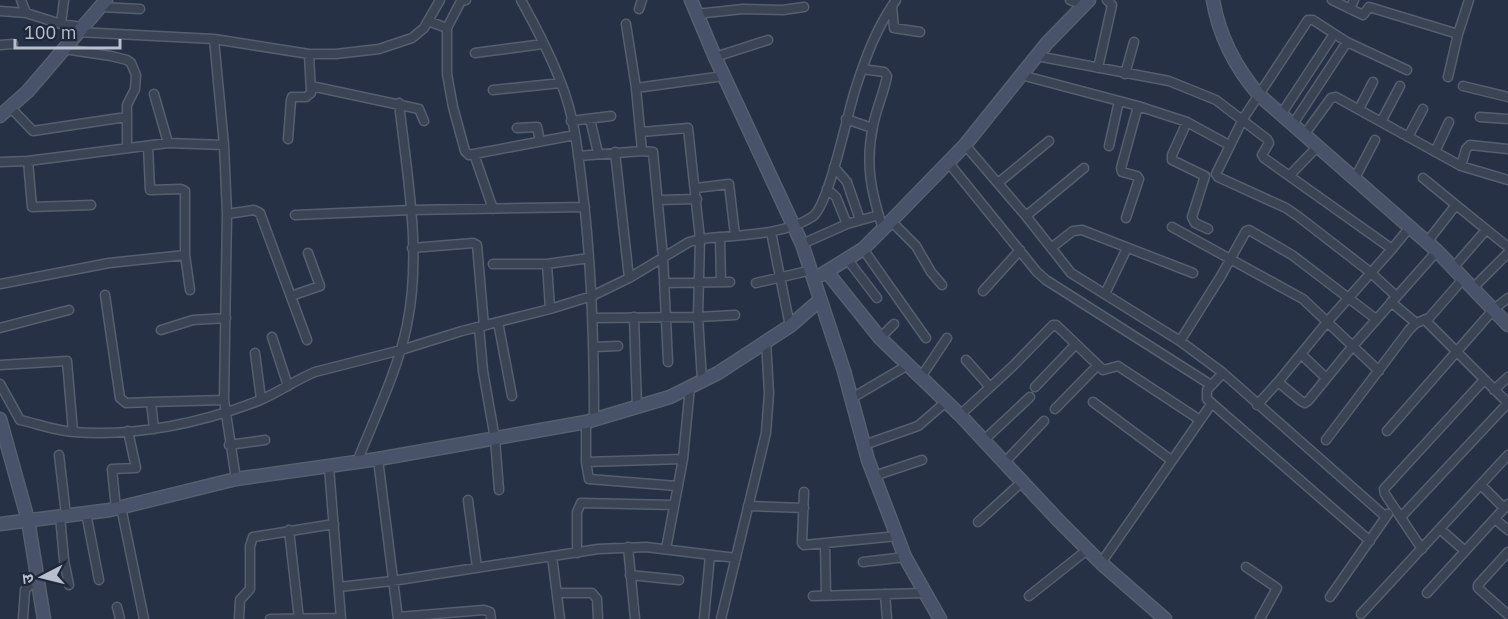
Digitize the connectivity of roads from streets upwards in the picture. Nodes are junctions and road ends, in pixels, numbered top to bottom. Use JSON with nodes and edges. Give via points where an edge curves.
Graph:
{"nodes":[{"id":1,"x":21,"y":0,"type":"edge"},
{"id":2,"x":64,"y":0,"type":"edge"},
{"id":3,"x":440,"y":0,"type":"edge"},
{"id":4,"x":466,"y":0,"type":"edge"},
{"id":5,"x":521,"y":0,"type":"edge"},
{"id":6,"x":691,"y":0,"type":"edge"},
{"id":7,"x":1070,"y":0,"type":"edge"},
{"id":8,"x":1107,"y":0,"type":"edge"},
{"id":9,"x":1213,"y":0,"type":"edge"},
{"id":10,"x":1332,"y":0,"type":"edge"},
{"id":11,"x":1469,"y":0,"type":"edge"},
{"id":12,"x":894,"y":3,"type":"edge"},
{"id":13,"x":1086,"y":3,"type":"edge"},
{"id":14,"x":103,"y":4,"type":"edge"},
{"id":15,"x":1352,"y":4,"type":"edge"},
{"id":16,"x":1369,"y":4,"type":"edge"},
{"id":17,"x":804,"y":7,"type":"dead end"},
{"id":18,"x":140,"y":9,"type":"dead end"},
{"id":19,"x":0,"y":10,"type":"edge"},
{"id":20,"x":26,"y":13,"type":"junction"},
{"id":21,"x":696,"y":14,"type":"junction"},
{"id":22,"x":428,"y":21,"type":"junction"},
{"id":23,"x":61,"y":24,"type":"junction"},
{"id":24,"x":626,"y":24,"type":"dead end"},
{"id":25,"x":447,"y":28,"type":"junction"},
{"id":26,"x":80,"y":30,"type":"junction"},
{"id":27,"x":920,"y":32,"type":"dead end"},
{"id":28,"x":1334,"y":34,"type":"junction"},
{"id":29,"x":1458,"y":34,"type":"junction"},
{"id":30,"x":214,"y":39,"type":"junction"},
{"id":31,"x":768,"y":40,"type":"dead end"},
{"id":32,"x":1134,"y":42,"type":"dead end"},
{"id":33,"x":1347,"y":42,"type":"junction"},
{"id":34,"x":13,"y":44,"type":"dead end"},
{"id":35,"x":543,"y":44,"type":"junction"},
{"id":36,"x":0,"y":45,"type":"edge"},
{"id":37,"x":64,"y":48,"type":"junction"},
{"id":38,"x":475,"y":53,"type":"dead end"},
{"id":39,"x":309,"y":54,"type":"junction"},
{"id":40,"x":1037,"y":56,"type":"junction"},
{"id":41,"x":715,"y":57,"type":"junction"},
{"id":42,"x":1098,"y":68,"type":"junction"},
{"id":43,"x":862,"y":69,"type":"junction"},
{"id":44,"x":1407,"y":70,"type":"dead end"},
{"id":45,"x":1125,"y":74,"type":"junction"},
{"id":46,"x":1022,"y":75,"type":"junction"},
{"id":47,"x":724,"y":76,"type":"junction"},
{"id":48,"x":1448,"y":77,"type":"dead end"},
{"id":49,"x":1373,"y":82,"type":"dead end"},
{"id":50,"x":561,"y":83,"type":"junction"},
{"id":51,"x":311,"y":86,"type":"junction"},
{"id":52,"x":1400,"y":86,"type":"dead end"},
{"id":53,"x":1463,"y":86,"type":"dead end"},
{"id":54,"x":636,"y":88,"type":"junction"},
{"id":55,"x":493,"y":90,"type":"dead end"},
{"id":56,"x":154,"y":94,"type":"dead end"},
{"id":57,"x":1259,"y":94,"type":"junction"},
{"id":58,"x":1508,"y":97,"type":"edge"},
{"id":59,"x":1119,"y":101,"type":"junction"},
{"id":60,"x":399,"y":103,"type":"junction"},
{"id":61,"x":1138,"y":106,"type":"junction"},
{"id":62,"x":10,"y":107,"type":"junction"},
{"id":63,"x":1359,"y":109,"type":"junction"},
{"id":64,"x":1423,"y":109,"type":"dead end"},
{"id":65,"x":1282,"y":113,"type":"junction"},
{"id":66,"x":0,"y":116,"type":"edge"},
{"id":67,"x":611,"y":116,"type":"dead end"},
{"id":68,"x":126,"y":117,"type":"junction"},
{"id":69,"x":1480,"y":117,"type":"dead end"},
{"id":70,"x":590,"y":118,"type":"junction"},
{"id":71,"x":846,"y":119,"type":"junction"},
{"id":72,"x":1243,"y":119,"type":"junction"},
{"id":73,"x":1508,"y":120,"type":"edge"},
{"id":74,"x":424,"y":121,"type":"dead end"},
{"id":75,"x":572,"y":121,"type":"junction"},
{"id":76,"x":1187,"y":122,"type":"junction"},
{"id":77,"x":1381,"y":122,"type":"junction"},
{"id":78,"x":1449,"y":122,"type":"dead end"},
{"id":79,"x":1293,"y":124,"type":"junction"},
{"id":80,"x":518,"y":128,"type":"dead end"},
{"id":81,"x":872,"y":128,"type":"junction"},
{"id":82,"x":641,"y":132,"type":"junction"},
{"id":83,"x":575,"y":135,"type":"junction"},
{"id":84,"x":1304,"y":135,"type":"junction"},
{"id":85,"x":1408,"y":137,"type":"junction"},
{"id":86,"x":288,"y":139,"type":"dead end"},
{"id":87,"x":1375,"y":140,"type":"dead end"},
{"id":88,"x":540,"y":141,"type":"junction"},
{"id":89,"x":1049,"y":141,"type":"dead end"},
{"id":90,"x":168,"y":142,"type":"junction"},
{"id":91,"x":965,"y":144,"type":"junction"},
{"id":92,"x":1229,"y":145,"type":"junction"},
{"id":93,"x":148,"y":146,"type":"junction"},
{"id":94,"x":224,"y":146,"type":"junction"},
{"id":95,"x":1109,"y":146,"type":"dead end"},
{"id":96,"x":1317,"y":147,"type":"junction"},
{"id":97,"x":127,"y":148,"type":"junction"},
{"id":98,"x":1508,"y":149,"type":"edge"},
{"id":99,"x":642,"y":151,"type":"junction"},
{"id":100,"x":615,"y":152,"type":"junction"},
{"id":101,"x":1435,"y":152,"type":"junction"},
{"id":102,"x":598,"y":153,"type":"junction"},
{"id":103,"x":474,"y":154,"type":"junction"},
{"id":104,"x":578,"y":156,"type":"junction"},
{"id":105,"x":28,"y":161,"type":"junction"},
{"id":106,"x":0,"y":162,"type":"edge"},
{"id":107,"x":948,"y":162,"type":"junction"},
{"id":108,"x":1461,"y":166,"type":"junction"},
{"id":109,"x":834,"y":167,"type":"junction"},
{"id":110,"x":1084,"y":168,"type":"dead end"},
{"id":111,"x":1290,"y":175,"type":"junction"},
{"id":112,"x":1354,"y":178,"type":"junction"},
{"id":113,"x":1423,"y":178,"type":"dead end"},
{"id":114,"x":1508,"y":180,"type":"edge"},
{"id":115,"x":998,"y":183,"type":"junction"},
{"id":116,"x":696,"y":188,"type":"junction"},
{"id":117,"x":827,"y":189,"type":"junction"},
{"id":118,"x":697,"y":199,"type":"junction"},
{"id":119,"x":658,"y":200,"type":"junction"},
{"id":120,"x":91,"y":205,"type":"dead end"},
{"id":121,"x":1456,"y":205,"type":"junction"},
{"id":122,"x":585,"y":207,"type":"junction"},
{"id":123,"x":493,"y":209,"type":"junction"},
{"id":124,"x":411,"y":210,"type":"junction"},
{"id":125,"x":226,"y":214,"type":"junction"},
{"id":126,"x":295,"y":215,"type":"dead end"},
{"id":127,"x":879,"y":215,"type":"junction"},
{"id":128,"x":1026,"y":216,"type":"junction"},
{"id":129,"x":1126,"y":218,"type":"dead end"},
{"id":130,"x":860,"y":220,"type":"junction"},
{"id":131,"x":847,"y":224,"type":"junction"},
{"id":132,"x":795,"y":225,"type":"junction"},
{"id":133,"x":887,"y":225,"type":"junction"},
{"id":134,"x":1172,"y":227,"type":"dead end"},
{"id":135,"x":1410,"y":227,"type":"junction"},
{"id":136,"x":1208,"y":228,"type":"dead end"},
{"id":137,"x":1486,"y":230,"type":"junction"},
{"id":138,"x":771,"y":232,"type":"junction"},
{"id":139,"x":735,"y":235,"type":"junction"},
{"id":140,"x":720,"y":237,"type":"junction"},
{"id":141,"x":700,"y":239,"type":"junction"},
{"id":142,"x":1427,"y":242,"type":"junction"},
{"id":143,"x":802,"y":244,"type":"junction"},
{"id":144,"x":1508,"y":247,"type":"edge"},
{"id":145,"x":412,"y":248,"type":"junction"},
{"id":146,"x":1051,"y":248,"type":"junction"},
{"id":147,"x":1127,"y":248,"type":"junction"},
{"id":148,"x":863,"y":249,"type":"junction"},
{"id":149,"x":1392,"y":249,"type":"junction"},
{"id":150,"x":1020,"y":250,"type":"junction"},
{"id":151,"x":1437,"y":251,"type":"junction"},
{"id":152,"x":308,"y":253,"type":"dead end"},
{"id":153,"x":1508,"y":253,"type":"edge"},
{"id":154,"x":185,"y":255,"type":"junction"},
{"id":155,"x":663,"y":257,"type":"junction"},
{"id":156,"x":589,"y":258,"type":"junction"},
{"id":157,"x":1231,"y":258,"type":"junction"},
{"id":158,"x":848,"y":260,"type":"junction"},
{"id":159,"x":493,"y":264,"type":"dead end"},
{"id":160,"x":547,"y":264,"type":"junction"},
{"id":161,"x":1452,"y":268,"type":"junction"},
{"id":162,"x":827,"y":272,"type":"junction"},
{"id":163,"x":1370,"y":272,"type":"junction"},
{"id":164,"x":1193,"y":273,"type":"dead end"},
{"id":165,"x":814,"y":274,"type":"junction"},
{"id":166,"x":629,"y":278,"type":"junction"},
{"id":167,"x":779,"y":279,"type":"junction"},
{"id":168,"x":1463,"y":279,"type":"junction"},
{"id":169,"x":664,"y":283,"type":"junction"},
{"id":170,"x":700,"y":283,"type":"junction"},
{"id":171,"x":756,"y":283,"type":"dead end"},
{"id":172,"x":0,"y":285,"type":"edge"},
{"id":173,"x":942,"y":285,"type":"dead end"},
{"id":174,"x":1473,"y":288,"type":"junction"},
{"id":175,"x":190,"y":290,"type":"dead end"},
{"id":176,"x":983,"y":291,"type":"dead end"},
{"id":177,"x":1105,"y":294,"type":"junction"},
{"id":178,"x":105,"y":295,"type":"dead end"},
{"id":179,"x":291,"y":296,"type":"junction"},
{"id":180,"x":592,"y":296,"type":"junction"},
{"id":181,"x":1348,"y":297,"type":"junction"},
{"id":182,"x":877,"y":298,"type":"dead end"},
{"id":183,"x":1508,"y":298,"type":"edge"},
{"id":184,"x":1393,"y":299,"type":"junction"},
{"id":185,"x":820,"y":300,"type":"junction"},
{"id":186,"x":550,"y":309,"type":"junction"},
{"id":187,"x":1494,"y":309,"type":"junction"},
{"id":188,"x":69,"y":310,"type":"dead end"},
{"id":189,"x":735,"y":315,"type":"dead end"},
{"id":190,"x":634,"y":317,"type":"junction"},
{"id":191,"x":698,"y":317,"type":"junction"},
{"id":192,"x":226,"y":318,"type":"junction"},
{"id":193,"x":593,"y":318,"type":"junction"},
{"id":194,"x":664,"y":318,"type":"junction"},
{"id":195,"x":1376,"y":320,"type":"junction"},
{"id":196,"x":1425,"y":320,"type":"junction"},
{"id":197,"x":1328,"y":321,"type":"junction"},
{"id":198,"x":498,"y":322,"type":"junction"},
{"id":199,"x":1416,"y":323,"type":"junction"},
{"id":200,"x":894,"y":324,"type":"dead end"},
{"id":201,"x":1508,"y":325,"type":"edge"},
{"id":202,"x":482,"y":326,"type":"junction"},
{"id":203,"x":790,"y":326,"type":"junction"},
{"id":204,"x":0,"y":328,"type":"edge"},
{"id":205,"x":161,"y":330,"type":"dead end"},
{"id":206,"x":272,"y":336,"type":"dead end"},
{"id":207,"x":880,"y":338,"type":"junction"},
{"id":208,"x":926,"y":338,"type":"dead end"},
{"id":209,"x":947,"y":338,"type":"dead end"},
{"id":210,"x":307,"y":340,"type":"dead end"},
{"id":211,"x":766,"y":341,"type":"junction"},
{"id":212,"x":1180,"y":341,"type":"junction"},
{"id":213,"x":1076,"y":344,"type":"junction"},
{"id":214,"x":618,"y":346,"type":"dead end"},
{"id":215,"x":594,"y":347,"type":"junction"},
{"id":216,"x":1352,"y":347,"type":"junction"},
{"id":217,"x":401,"y":350,"type":"junction"},
{"id":218,"x":255,"y":353,"type":"dead end"},
{"id":219,"x":1456,"y":353,"type":"junction"},
{"id":220,"x":1301,"y":354,"type":"junction"},
{"id":221,"x":966,"y":360,"type":"dead end"},
{"id":222,"x":668,"y":362,"type":"dead end"},
{"id":223,"x":0,"y":365,"type":"edge"},
{"id":224,"x":908,"y":365,"type":"junction"},
{"id":225,"x":1098,"y":365,"type":"junction"},
{"id":226,"x":1379,"y":371,"type":"junction"},
{"id":227,"x":1223,"y":373,"type":"junction"},
{"id":228,"x":921,"y":377,"type":"junction"},
{"id":229,"x":1508,"y":377,"type":"edge"},
{"id":230,"x":1326,"y":378,"type":"junction"},
{"id":231,"x":702,"y":380,"type":"junction"},
{"id":232,"x":1484,"y":380,"type":"junction"},
{"id":233,"x":1278,"y":382,"type":"junction"},
{"id":234,"x":0,"y":384,"type":"edge"},
{"id":235,"x":1211,"y":385,"type":"junction"},
{"id":236,"x":288,"y":386,"type":"junction"},
{"id":237,"x":690,"y":387,"type":"junction"},
{"id":238,"x":990,"y":387,"type":"junction"},
{"id":239,"x":1035,"y":387,"type":"dead end"},
{"id":240,"x":1494,"y":390,"type":"junction"},
{"id":241,"x":512,"y":396,"type":"dead end"},
{"id":242,"x":1030,"y":397,"type":"dead end"},
{"id":243,"x":852,"y":398,"type":"junction"},
{"id":244,"x":261,"y":399,"type":"junction"},
{"id":245,"x":224,"y":400,"type":"junction"},
{"id":246,"x":947,"y":401,"type":"junction"},
{"id":247,"x":151,"y":402,"type":"junction"},
{"id":248,"x":1093,"y":402,"type":"dead end"},
{"id":249,"x":1212,"y":403,"type":"junction"},
{"id":250,"x":1257,"y":405,"type":"junction"},
{"id":251,"x":637,"y":407,"type":"junction"},
{"id":252,"x":1055,"y":409,"type":"dead end"},
{"id":253,"x":226,"y":413,"type":"junction"},
{"id":254,"x":960,"y":415,"type":"junction"},
{"id":255,"x":0,"y":419,"type":"edge"},
{"id":256,"x":1200,"y":420,"type":"junction"},
{"id":257,"x":590,"y":421,"type":"junction"},
{"id":258,"x":1044,"y":421,"type":"dead end"},
{"id":259,"x":154,"y":429,"type":"junction"},
{"id":260,"x":128,"y":431,"type":"junction"},
{"id":261,"x":1387,"y":431,"type":"dead end"},
{"id":262,"x":73,"y":432,"type":"junction"},
{"id":263,"x":495,"y":439,"type":"junction"},
{"id":264,"x":1326,"y":440,"type":"dead end"},
{"id":265,"x":265,"y":441,"type":"dead end"},
{"id":266,"x":983,"y":441,"type":"junction"},
{"id":267,"x":229,"y":445,"type":"junction"},
{"id":268,"x":864,"y":445,"type":"junction"},
{"id":269,"x":59,"y":455,"type":"dead end"},
{"id":270,"x":1508,"y":455,"type":"edge"},
{"id":271,"x":378,"y":459,"type":"junction"},
{"id":272,"x":683,"y":459,"type":"junction"},
{"id":273,"x":922,"y":460,"type":"dead end"},
{"id":274,"x":1172,"y":460,"type":"junction"},
{"id":275,"x":357,"y":462,"type":"junction"},
{"id":276,"x":586,"y":462,"type":"junction"},
{"id":277,"x":1004,"y":463,"type":"junction"},
{"id":278,"x":329,"y":466,"type":"junction"},
{"id":279,"x":874,"y":476,"type":"junction"},
{"id":280,"x":236,"y":479,"type":"junction"},
{"id":281,"x":1023,"y":480,"type":"junction"},
{"id":282,"x":1481,"y":485,"type":"junction"},
{"id":283,"x":677,"y":486,"type":"junction"},
{"id":284,"x":500,"y":490,"type":"dead end"},
{"id":285,"x":804,"y":492,"type":"dead end"},
{"id":286,"x":468,"y":500,"type":"dead end"},
{"id":287,"x":674,"y":505,"type":"junction"},
{"id":288,"x":748,"y":506,"type":"junction"},
{"id":289,"x":1394,"y":506,"type":"junction"},
{"id":290,"x":1506,"y":506,"type":"edge"},
{"id":291,"x":119,"y":508,"type":"junction"},
{"id":292,"x":804,"y":508,"type":"junction"},
{"id":293,"x":86,"y":513,"type":"junction"},
{"id":294,"x":63,"y":516,"type":"junction"},
{"id":295,"x":1386,"y":517,"type":"junction"},
{"id":296,"x":1401,"y":517,"type":"junction"},
{"id":297,"x":1495,"y":519,"type":"junction"},
{"id":298,"x":28,"y":520,"type":"junction"},
{"id":299,"x":978,"y":522,"type":"dead end"},
{"id":300,"x":0,"y":524,"type":"edge"},
{"id":301,"x":334,"y":524,"type":"junction"},
{"id":302,"x":1440,"y":529,"type":"junction"},
{"id":303,"x":289,"y":530,"type":"junction"},
{"id":304,"x":1508,"y":530,"type":"edge"},
{"id":305,"x":898,"y":536,"type":"junction"},
{"id":306,"x":1370,"y":541,"type":"junction"},
{"id":307,"x":825,"y":544,"type":"junction"},
{"id":308,"x":628,"y":547,"type":"junction"},
{"id":309,"x":666,"y":549,"type":"junction"},
{"id":310,"x":1422,"y":549,"type":"junction"},
{"id":311,"x":1087,"y":550,"type":"junction"},
{"id":312,"x":1465,"y":551,"type":"junction"},
{"id":313,"x":1508,"y":552,"type":"edge"},
{"id":314,"x":577,"y":553,"type":"junction"},
{"id":315,"x":710,"y":555,"type":"junction"},
{"id":316,"x":552,"y":556,"type":"junction"},
{"id":317,"x":905,"y":557,"type":"junction"},
{"id":318,"x":736,"y":558,"type":"junction"},
{"id":319,"x":863,"y":562,"type":"dead end"},
{"id":320,"x":1101,"y":563,"type":"junction"},
{"id":321,"x":1246,"y":567,"type":"dead end"},
{"id":322,"x":477,"y":568,"type":"junction"},
{"id":323,"x":630,"y":574,"type":"junction"},
{"id":324,"x":99,"y":580,"type":"dead end"},
{"id":325,"x":392,"y":580,"type":"junction"},
{"id":326,"x":679,"y":580,"type":"dead end"},
{"id":327,"x":38,"y":583,"type":"junction"},
{"id":328,"x":69,"y":585,"type":"dead end"},
{"id":329,"x":339,"y":587,"type":"junction"},
{"id":330,"x":1427,"y":592,"type":"dead end"},
{"id":331,"x":925,"y":593,"type":"junction"},
{"id":332,"x":557,"y":594,"type":"junction"},
{"id":333,"x":885,"y":594,"type":"junction"},
{"id":334,"x":826,"y":595,"type":"junction"},
{"id":335,"x":813,"y":596,"type":"dead end"},
{"id":336,"x":1029,"y":596,"type":"dead end"},
{"id":337,"x":1330,"y":597,"type":"dead end"},
{"id":338,"x":117,"y":607,"type":"dead end"},
{"id":339,"x":1361,"y":614,"type":"dead end"},
{"id":340,"x":1508,"y":615,"type":"edge"},
{"id":341,"x":452,"y":616,"type":"edge"},
{"id":342,"x":238,"y":618,"type":"edge"},
{"id":343,"x":341,"y":618,"type":"edge"},
{"id":344,"x":398,"y":618,"type":"edge"},
{"id":345,"x":23,"y":619,"type":"edge"},
{"id":346,"x":44,"y":619,"type":"edge"},
{"id":347,"x":120,"y":619,"type":"edge"},
{"id":348,"x":144,"y":619,"type":"edge"},
{"id":349,"x":270,"y":619,"type":"edge"},
{"id":350,"x":299,"y":619,"type":"edge"},
{"id":351,"x":491,"y":619,"type":"edge"},
{"id":352,"x":560,"y":619,"type":"edge"},
{"id":353,"x":598,"y":619,"type":"edge"},
{"id":354,"x":635,"y":619,"type":"edge"},
{"id":355,"x":704,"y":619,"type":"edge"},
{"id":356,"x":721,"y":619,"type":"edge"},
{"id":357,"x":886,"y":619,"type":"edge"},
{"id":358,"x":940,"y":619,"type":"edge"},
{"id":359,"x":1166,"y":619,"type":"edge"},
{"id":360,"x":1260,"y":619,"type":"edge"}],
"edges":[{"from":1,"to":20,"type":"street"},
{"from":2,"to":23,"type":"street"},
{"from":3,"to":22,"type":"street"},
{"from":4,"to":25,"type":"street","via":[[461,1]]},
{"from":5,"to":35,"type":"street"},
{"from":6,"to":21,"type":"street"},
{"from":7,"to":13,"type":"street"},
{"from":8,"to":42,"type":"street","via":[[1112,5]]},
{"from":9,"to":57,"type":"street","via":[[1226,44]]},
{"from":10,"to":15,"type":"street"},
{"from":11,"to":29,"type":"street"},
{"from":12,"to":27,"type":"street","via":[[894,28]]},
{"from":12,"to":43,"type":"street","via":[[879,27]]},
{"from":13,"to":40,"type":"street"},
{"from":14,"to":18,"type":"street"},
{"from":14,"to":26,"type":"street"},
{"from":15,"to":16,"type":"street","via":[[1364,15]]},
{"from":16,"to":29,"type":"street"},
{"from":17,"to":21,"type":"street"},
{"from":19,"to":20,"type":"street"},
{"from":20,"to":23,"type":"street"},
{"from":21,"to":41,"type":"street"},
{"from":22,"to":25,"type":"street"},
{"from":22,"to":39,"type":"street","via":[[412,38],[386,47]]},
{"from":23,"to":26,"type":"street"},
{"from":24,"to":54,"type":"street"},
{"from":25,"to":103,"type":"street","via":[[447,74],[453,107],[465,151]]},
{"from":26,"to":30,"type":"street"},
{"from":26,"to":37,"type":"street"},
{"from":28,"to":33,"type":"street"},
{"from":28,"to":57,"type":"street","via":[[1308,20]]},
{"from":28,"to":65,"type":"street"},
{"from":29,"to":48,"type":"street"},
{"from":30,"to":39,"type":"street"},
{"from":30,"to":94,"type":"street"},
{"from":31,"to":41,"type":"street"},
{"from":32,"to":45,"type":"street"},
{"from":33,"to":44,"type":"street"},
{"from":33,"to":79,"type":"street"},
{"from":34,"to":36,"type":"street"},
{"from":35,"to":38,"type":"street"},
{"from":35,"to":50,"type":"street"},
{"from":37,"to":62,"type":"street"},
{"from":37,"to":68,"type":"street","via":[[131,63],[136,75],[135,89]]},
{"from":39,"to":51,"type":"street"},
{"from":40,"to":42,"type":"street"},
{"from":40,"to":46,"type":"street"},
{"from":41,"to":47,"type":"street"},
{"from":42,"to":45,"type":"street"},
{"from":43,"to":71,"type":"street"},
{"from":43,"to":81,"type":"street","via":[[884,72],[887,76]]},
{"from":45,"to":72,"type":"street","via":[[1163,80],[1208,96]]},
{"from":46,"to":59,"type":"street"},
{"from":46,"to":91,"type":"street"},
{"from":47,"to":54,"type":"street"},
{"from":47,"to":132,"type":"street"},
{"from":49,"to":63,"type":"street"},
{"from":50,"to":55,"type":"street"},
{"from":50,"to":75,"type":"street"},
{"from":51,"to":60,"type":"street"},
{"from":51,"to":86,"type":"street","via":[[310,96],[292,97]]},
{"from":52,"to":77,"type":"street"},
{"from":53,"to":58,"type":"street"},
{"from":54,"to":82,"type":"street"},
{"from":56,"to":90,"type":"street"},
{"from":57,"to":65,"type":"street"},
{"from":57,"to":72,"type":"street"},
{"from":59,"to":61,"type":"street"},
{"from":59,"to":95,"type":"street"},
{"from":60,"to":74,"type":"street","via":[[419,109]]},
{"from":60,"to":124,"type":"street"},
{"from":61,"to":76,"type":"street"},
{"from":61,"to":129,"type":"street","via":[[1121,168],[1139,179]]},
{"from":62,"to":66,"type":"street"},
{"from":62,"to":68,"type":"street","via":[[33,131]]},
{"from":63,"to":77,"type":"street"},
{"from":63,"to":84,"type":"street","via":[[1332,97]]},
{"from":64,"to":85,"type":"street"},
{"from":65,"to":79,"type":"street"},
{"from":67,"to":70,"type":"street"},
{"from":68,"to":97,"type":"street"},
{"from":69,"to":73,"type":"street"},
{"from":70,"to":75,"type":"street"},
{"from":70,"to":102,"type":"street"},
{"from":71,"to":81,"type":"street"},
{"from":71,"to":109,"type":"street"},
{"from":72,"to":92,"type":"street"},
{"from":72,"to":111,"type":"street","via":[[1269,141],[1264,158]]},
{"from":75,"to":83,"type":"street"},
{"from":76,"to":92,"type":"street"},
{"from":76,"to":136,"type":"street","via":[[1172,160],[1205,176],[1192,217]]},
{"from":77,"to":85,"type":"street"},
{"from":78,"to":101,"type":"street"},
{"from":79,"to":84,"type":"street"},
{"from":80,"to":88,"type":"street","via":[[537,127]]},
{"from":81,"to":127,"type":"street","via":[[869,180]]},
{"from":82,"to":99,"type":"street"},
{"from":82,"to":116,"type":"street","via":[[688,128]]},
{"from":83,"to":88,"type":"street"},
{"from":83,"to":104,"type":"street"},
{"from":84,"to":96,"type":"street"},
{"from":85,"to":101,"type":"street"},
{"from":87,"to":112,"type":"street"},
{"from":88,"to":103,"type":"street"},
{"from":89,"to":115,"type":"street"},
{"from":90,"to":93,"type":"street"},
{"from":90,"to":94,"type":"street"},
{"from":91,"to":107,"type":"street"},
{"from":91,"to":115,"type":"street"},
{"from":92,"to":163,"type":"street","via":[[1217,176],[1286,208]]},
{"from":93,"to":97,"type":"street"},
{"from":93,"to":154,"type":"street","via":[[150,190],[185,191]]},
{"from":94,"to":125,"type":"street"},
{"from":96,"to":111,"type":"street"},
{"from":96,"to":112,"type":"street"},
{"from":97,"to":105,"type":"street"},
{"from":98,"to":108,"type":"street","via":[[1470,145]]},
{"from":99,"to":100,"type":"street"},
{"from":99,"to":119,"type":"street","via":[[653,152],[655,156]]},
{"from":100,"to":102,"type":"street"},
{"from":100,"to":166,"type":"street"},
{"from":101,"to":108,"type":"street"},
{"from":102,"to":104,"type":"street"},
{"from":103,"to":123,"type":"street"},
{"from":104,"to":122,"type":"street"},
{"from":105,"to":106,"type":"street"},
{"from":105,"to":120,"type":"street","via":[[32,207]]},
{"from":107,"to":133,"type":"street"},
{"from":107,"to":150,"type":"street"},
{"from":108,"to":114,"type":"street"},
{"from":109,"to":117,"type":"street"},
{"from":109,"to":130,"type":"street","via":[[847,182]]},
{"from":110,"to":128,"type":"street"},
{"from":111,"to":149,"type":"street"},
{"from":112,"to":135,"type":"street"},
{"from":113,"to":121,"type":"street"},
{"from":115,"to":128,"type":"street"},
{"from":116,"to":118,"type":"street"},
{"from":116,"to":139,"type":"street","via":[[729,184]]},
{"from":117,"to":131,"type":"street","via":[[836,197]]},
{"from":117,"to":132,"type":"street","via":[[815,216]]},
{"from":118,"to":119,"type":"street"},
{"from":118,"to":141,"type":"street"},
{"from":119,"to":155,"type":"street"},
{"from":121,"to":137,"type":"street"},
{"from":121,"to":142,"type":"street"},
{"from":122,"to":123,"type":"street"},
{"from":122,"to":156,"type":"street"},
{"from":123,"to":124,"type":"street"},
{"from":124,"to":126,"type":"street"},
{"from":124,"to":145,"type":"street"},
{"from":125,"to":179,"type":"street","via":[[254,210],[260,213]]},
{"from":125,"to":192,"type":"street"},
{"from":127,"to":130,"type":"street"},
{"from":127,"to":133,"type":"street"},
{"from":128,"to":146,"type":"street"},
{"from":130,"to":131,"type":"street"},
{"from":131,"to":143,"type":"street"},
{"from":132,"to":138,"type":"street"},
{"from":132,"to":143,"type":"street"},
{"from":133,"to":148,"type":"street"},
{"from":133,"to":173,"type":"street","via":[[916,246]]},
{"from":134,"to":157,"type":"street"},
{"from":135,"to":142,"type":"street"},
{"from":135,"to":149,"type":"street"},
{"from":137,"to":144,"type":"street"},
{"from":137,"to":161,"type":"street"},
{"from":138,"to":139,"type":"street"},
{"from":138,"to":167,"type":"street"},
{"from":139,"to":140,"type":"street"},
{"from":140,"to":141,"type":"street"},
{"from":140,"to":170,"type":"street","via":[[725,282]]},
{"from":141,"to":155,"type":"street"},
{"from":141,"to":170,"type":"street"},
{"from":142,"to":151,"type":"street"},
{"from":143,"to":165,"type":"street"},
{"from":145,"to":202,"type":"street","via":[[477,245]]},
{"from":145,"to":217,"type":"street","via":[[410,308]]},
{"from":146,"to":147,"type":"street","via":[[1078,230]]},
{"from":146,"to":177,"type":"street","via":[[1071,273]]},
{"from":147,"to":164,"type":"street"},
{"from":147,"to":177,"type":"street"},
{"from":148,"to":158,"type":"street"},
{"from":148,"to":208,"type":"street"},
{"from":149,"to":163,"type":"street"},
{"from":150,"to":176,"type":"street"},
{"from":150,"to":235,"type":"street","via":[[1054,286]]},
{"from":151,"to":161,"type":"street"},
{"from":151,"to":184,"type":"street"},
{"from":152,"to":179,"type":"street","via":[[320,286]]},
{"from":153,"to":174,"type":"street"},
{"from":154,"to":172,"type":"street","via":[[109,263]]},
{"from":154,"to":175,"type":"street"},
{"from":155,"to":166,"type":"street"},
{"from":155,"to":169,"type":"street"},
{"from":156,"to":160,"type":"street"},
{"from":156,"to":180,"type":"street"},
{"from":157,"to":181,"type":"street","via":[[1249,230],[1292,255]]},
{"from":157,"to":197,"type":"street","via":[[1303,299]]},
{"from":157,"to":212,"type":"street"},
{"from":158,"to":162,"type":"street"},
{"from":158,"to":182,"type":"street"},
{"from":159,"to":160,"type":"street"},
{"from":160,"to":186,"type":"street"},
{"from":161,"to":168,"type":"street"},
{"from":162,"to":165,"type":"street"},
{"from":162,"to":207,"type":"street"},
{"from":163,"to":181,"type":"street"},
{"from":163,"to":184,"type":"street"},
{"from":165,"to":167,"type":"street"},
{"from":165,"to":185,"type":"street"},
{"from":166,"to":180,"type":"street"},
{"from":167,"to":171,"type":"street"},
{"from":167,"to":203,"type":"street"},
{"from":168,"to":174,"type":"street"},
{"from":168,"to":196,"type":"street"},
{"from":169,"to":170,"type":"street"},
{"from":169,"to":194,"type":"street"},
{"from":170,"to":191,"type":"street"},
{"from":174,"to":187,"type":"street"},
{"from":177,"to":212,"type":"street"},
{"from":178,"to":247,"type":"street","via":[[120,398],[126,403]]},
{"from":179,"to":210,"type":"street"},
{"from":180,"to":186,"type":"street"},
{"from":180,"to":193,"type":"street"},
{"from":181,"to":195,"type":"street"},
{"from":181,"to":197,"type":"street"},
{"from":183,"to":187,"type":"street"},
{"from":184,"to":195,"type":"street"},
{"from":184,"to":199,"type":"street"},
{"from":185,"to":203,"type":"street"},
{"from":185,"to":243,"type":"street"},
{"from":186,"to":198,"type":"street"},
{"from":187,"to":201,"type":"street"},
{"from":187,"to":219,"type":"street"},
{"from":188,"to":204,"type":"street"},
{"from":189,"to":191,"type":"street"},
{"from":190,"to":193,"type":"street"},
{"from":190,"to":194,"type":"street"},
{"from":190,"to":251,"type":"street"},
{"from":191,"to":194,"type":"street"},
{"from":191,"to":231,"type":"street"},
{"from":192,"to":205,"type":"street","via":[[193,320]]},
{"from":192,"to":245,"type":"street"},
{"from":193,"to":215,"type":"street"},
{"from":194,"to":222,"type":"street"},
{"from":195,"to":216,"type":"street"},
{"from":196,"to":199,"type":"street"},
{"from":196,"to":219,"type":"street"},
{"from":197,"to":216,"type":"street"},
{"from":197,"to":220,"type":"street"},
{"from":198,"to":202,"type":"street"},
{"from":198,"to":241,"type":"street"},
{"from":199,"to":226,"type":"street"},
{"from":200,"to":207,"type":"street"},
{"from":202,"to":217,"type":"street"},
{"from":202,"to":263,"type":"street","via":[[483,371]]},
{"from":203,"to":211,"type":"street"},
{"from":206,"to":236,"type":"street"},
{"from":207,"to":224,"type":"street"},
{"from":209,"to":228,"type":"street"},
{"from":211,"to":231,"type":"street"},
{"from":211,"to":288,"type":"street","via":[[768,414]]},
{"from":212,"to":227,"type":"street"},
{"from":213,"to":225,"type":"street"},
{"from":213,"to":238,"type":"street","via":[[1056,326],[1050,326]]},
{"from":213,"to":239,"type":"street"},
{"from":214,"to":215,"type":"street"},
{"from":215,"to":257,"type":"street"},
{"from":216,"to":226,"type":"street"},
{"from":216,"to":230,"type":"street"},
{"from":217,"to":236,"type":"street","via":[[315,372]]},
{"from":217,"to":275,"type":"street"},
{"from":218,"to":244,"type":"street"},
{"from":219,"to":232,"type":"street"},
{"from":219,"to":261,"type":"street"},
{"from":220,"to":230,"type":"street"},
{"from":220,"to":233,"type":"street"},
{"from":221,"to":238,"type":"street"},
{"from":223,"to":262,"type":"street","via":[[67,362]]},
{"from":224,"to":228,"type":"street"},
{"from":224,"to":243,"type":"street"},
{"from":225,"to":252,"type":"street"},
{"from":225,"to":256,"type":"street","via":[[1103,370],[1118,366]]},
{"from":226,"to":264,"type":"street"},
{"from":227,"to":235,"type":"street"},
{"from":227,"to":250,"type":"street"},
{"from":228,"to":246,"type":"street"},
{"from":229,"to":240,"type":"street"},
{"from":230,"to":233,"type":"street","via":[[1305,403]]},
{"from":231,"to":237,"type":"street"},
{"from":232,"to":240,"type":"street"},
{"from":232,"to":289,"type":"street","via":[[1385,486],[1384,492]]},
{"from":233,"to":250,"type":"street"},
{"from":234,"to":262,"type":"street","via":[[20,420]]},
{"from":235,"to":249,"type":"street","via":[[1206,396]]},
{"from":236,"to":244,"type":"street"},
{"from":237,"to":251,"type":"street"},
{"from":237,"to":272,"type":"street"},
{"from":238,"to":254,"type":"street"},
{"from":240,"to":296,"type":"street","via":[[1508,403]]},
{"from":242,"to":266,"type":"street"},
{"from":243,"to":268,"type":"street"},
{"from":244,"to":253,"type":"street"},
{"from":245,"to":247,"type":"street"},
{"from":245,"to":253,"type":"street"},
{"from":246,"to":254,"type":"street"},
{"from":246,"to":268,"type":"street","via":[[918,426]]},
{"from":247,"to":259,"type":"street"},
{"from":248,"to":274,"type":"street"},
{"from":249,"to":256,"type":"street"},
{"from":249,"to":306,"type":"street"},
{"from":250,"to":295,"type":"street"},
{"from":251,"to":257,"type":"street"},
{"from":253,"to":259,"type":"street"},
{"from":253,"to":267,"type":"street"},
{"from":254,"to":266,"type":"street"},
{"from":255,"to":298,"type":"street"},
{"from":256,"to":274,"type":"street"},
{"from":257,"to":263,"type":"street"},
{"from":257,"to":276,"type":"street"},
{"from":258,"to":277,"type":"street"},
{"from":259,"to":260,"type":"street"},
{"from":260,"to":262,"type":"street"},
{"from":260,"to":291,"type":"street","via":[[136,468],[112,469]]},
{"from":263,"to":271,"type":"street"},
{"from":263,"to":284,"type":"street"},
{"from":265,"to":267,"type":"street"},
{"from":266,"to":277,"type":"street"},
{"from":267,"to":280,"type":"street"},
{"from":268,"to":279,"type":"street"},
{"from":269,"to":294,"type":"street"},
{"from":270,"to":282,"type":"street"},
{"from":271,"to":275,"type":"street"},
{"from":271,"to":325,"type":"street"},
{"from":272,"to":276,"type":"street"},
{"from":272,"to":283,"type":"street"},
{"from":273,"to":279,"type":"street"},
{"from":274,"to":320,"type":"street"},
{"from":275,"to":278,"type":"street"},
{"from":276,"to":283,"type":"street","via":[[589,479]]},
{"from":277,"to":281,"type":"street"},
{"from":278,"to":280,"type":"street"},
{"from":278,"to":301,"type":"street"},
{"from":279,"to":305,"type":"street"},
{"from":280,"to":291,"type":"street"},
{"from":281,"to":299,"type":"street"},
{"from":281,"to":311,"type":"street"},
{"from":282,"to":290,"type":"street"},
{"from":282,"to":302,"type":"street"},
{"from":283,"to":287,"type":"street"},
{"from":285,"to":292,"type":"street"},
{"from":286,"to":322,"type":"street"},
{"from":287,"to":309,"type":"street"},
{"from":287,"to":314,"type":"street","via":[[581,503],[577,512]]},
{"from":288,"to":292,"type":"street"},
{"from":288,"to":318,"type":"street"},
{"from":289,"to":295,"type":"street"},
{"from":289,"to":296,"type":"street"},
{"from":290,"to":297,"type":"street"},
{"from":291,"to":293,"type":"street"},
{"from":291,"to":348,"type":"street"},
{"from":292,"to":307,"type":"street","via":[[802,543]]},
{"from":293,"to":294,"type":"street"},
{"from":293,"to":324,"type":"street"},
{"from":294,"to":298,"type":"street"},
{"from":294,"to":328,"type":"street"},
{"from":295,"to":306,"type":"street"},
{"from":296,"to":310,"type":"street"},
{"from":297,"to":304,"type":"street"},
{"from":297,"to":312,"type":"street"},
{"from":298,"to":300,"type":"street"},
{"from":298,"to":327,"type":"street"},
{"from":301,"to":303,"type":"street"},
{"from":301,"to":329,"type":"street"},
{"from":302,"to":310,"type":"street"},
{"from":302,"to":312,"type":"street"},
{"from":303,"to":342,"type":"street","via":[[257,535],[250,541],[250,589],[240,600]]},
{"from":303,"to":350,"type":"street"},
{"from":305,"to":307,"type":"street"},
{"from":305,"to":317,"type":"street"},
{"from":306,"to":337,"type":"street"},
{"from":307,"to":334,"type":"street"},
{"from":308,"to":309,"type":"street"},
{"from":308,"to":314,"type":"street"},
{"from":308,"to":323,"type":"street"},
{"from":309,"to":315,"type":"street"},
{"from":310,"to":339,"type":"street"},
{"from":311,"to":320,"type":"street"},
{"from":311,"to":336,"type":"street"},
{"from":312,"to":330,"type":"street"},
{"from":313,"to":340,"type":"street","via":[[1478,588]]},
{"from":314,"to":316,"type":"street"},
{"from":315,"to":318,"type":"street"},
{"from":315,"to":355,"type":"street"},
{"from":316,"to":322,"type":"street"},
{"from":316,"to":332,"type":"street"},
{"from":317,"to":319,"type":"street"},
{"from":317,"to":331,"type":"street"},
{"from":318,"to":356,"type":"street"},
{"from":320,"to":359,"type":"street"},
{"from":321,"to":360,"type":"street","via":[[1277,588]]},
{"from":322,"to":325,"type":"street"},
{"from":323,"to":326,"type":"street"},
{"from":323,"to":354,"type":"street"},
{"from":325,"to":329,"type":"street"},
{"from":325,"to":344,"type":"street"},
{"from":327,"to":345,"type":"street","via":[[25,590]]},
{"from":327,"to":346,"type":"street"},
{"from":329,"to":343,"type":"street"},
{"from":331,"to":333,"type":"street"},
{"from":331,"to":358,"type":"street"},
{"from":332,"to":352,"type":"street"},
{"from":332,"to":353,"type":"street","via":[[592,593],[597,599]]},
{"from":333,"to":334,"type":"street"},
{"from":333,"to":357,"type":"street"},
{"from":334,"to":335,"type":"street"},
{"from":338,"to":347,"type":"street"},
{"from":341,"to":344,"type":"street"},
{"from":341,"to":351,"type":"street","via":[[487,610]]},
{"from":343,"to":350,"type":"street"},
{"from":349,"to":350,"type":"street"}]}
